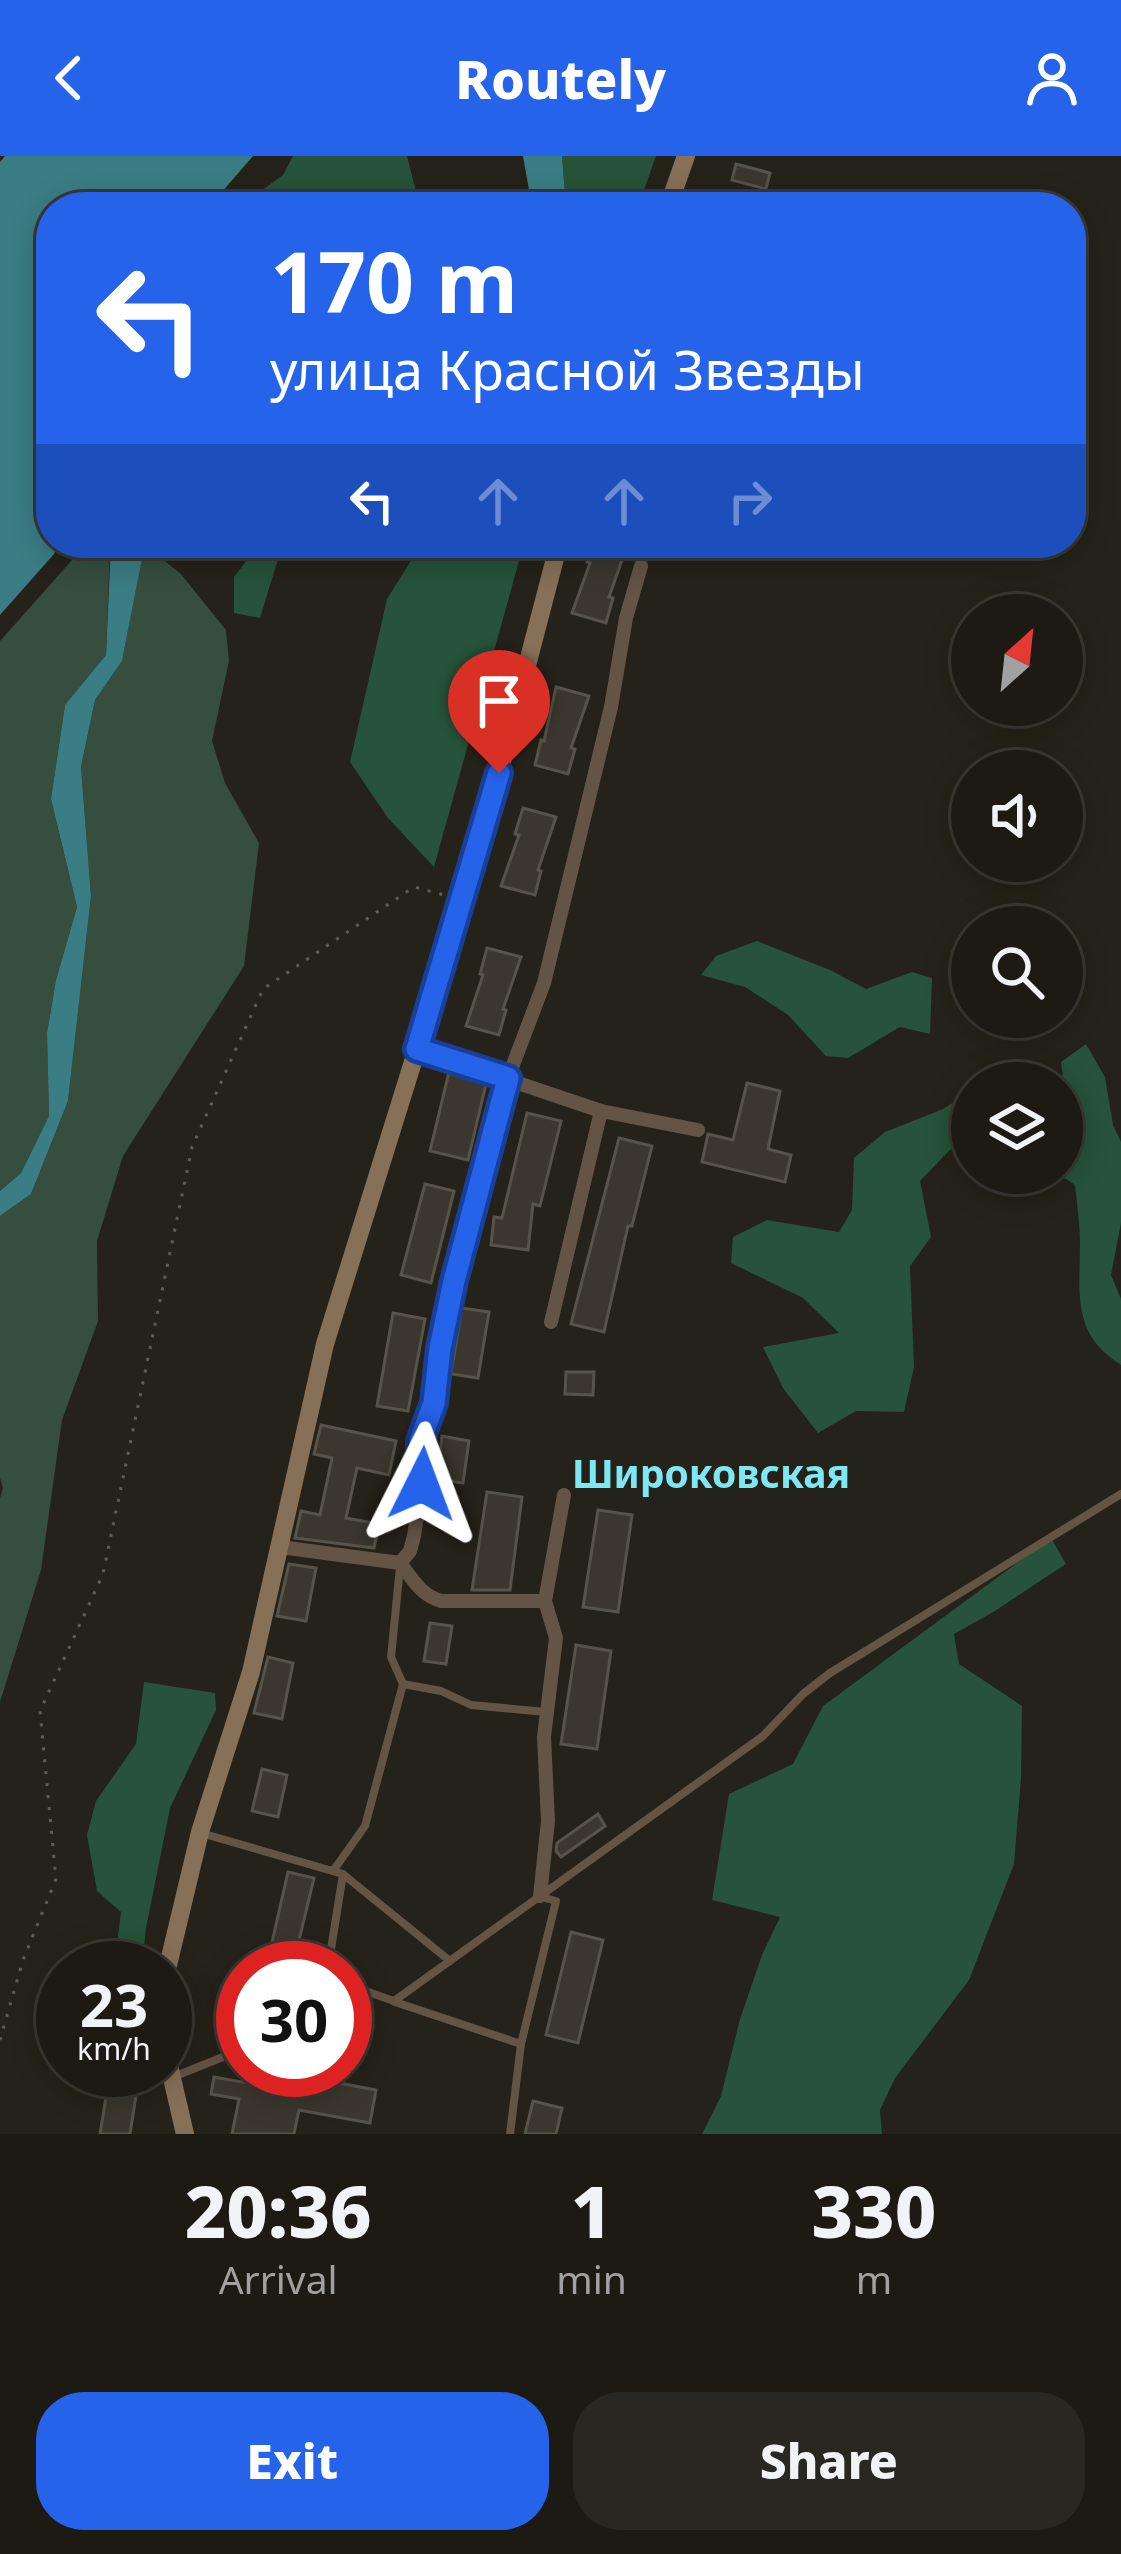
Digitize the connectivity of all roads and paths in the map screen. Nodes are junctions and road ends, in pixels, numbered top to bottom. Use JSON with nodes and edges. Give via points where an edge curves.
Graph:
{"nodes":[{"id":1,"x":686,"y":156,"type":"edge"},
{"id":2,"x":673,"y":192,"type":"edge"},
{"id":3,"x":555,"y":558,"type":"edge"},
{"id":4,"x":641,"y":566,"type":"dead end"},
{"id":5,"x":462,"y":899,"type":"junction"},
{"id":6,"x":417,"y":1049,"type":"junction"},
{"id":7,"x":508,"y":1078,"type":"junction"},
{"id":8,"x":601,"y":1111,"type":"junction"},
{"id":9,"x":698,"y":1130,"type":"dead end"},
{"id":10,"x":551,"y":1322,"type":"dead end"},
{"id":11,"x":564,"y":1495,"type":"dead end"},
{"id":12,"x":1121,"y":1495,"type":"edge"},
{"id":13,"x":280,"y":1546,"type":"junction"},
{"id":14,"x":400,"y":1563,"type":"junction"},
{"id":15,"x":545,"y":1601,"type":"junction"},
{"id":16,"x":403,"y":1684,"type":"junction"},
{"id":17,"x":548,"y":1712,"type":"junction"},
{"id":18,"x":200,"y":1832,"type":"junction"},
{"id":19,"x":338,"y":1873,"type":"junction"},
{"id":20,"x":540,"y":1896,"type":"junction"},
{"id":21,"x":174,"y":1941,"type":"edge"},
{"id":22,"x":331,"y":1941,"type":"edge"},
{"id":23,"x":450,"y":1961,"type":"junction"},
{"id":24,"x":372,"y":1993,"type":"edge"},
{"id":25,"x":394,"y":2001,"type":"junction"},
{"id":26,"x":0,"y":2040,"type":"edge"},
{"id":27,"x":521,"y":2044,"type":"junction"},
{"id":28,"x":176,"y":2097,"type":"edge"},
{"id":29,"x":185,"y":2134,"type":"edge"},
{"id":30,"x":510,"y":2134,"type":"edge"}],
"edges":[{"from":1,"to":2,"type":"street"},
{"from":3,"to":5,"type":"street"},
{"from":4,"to":7,"type":"street","via":[[544,982]]},
{"from":5,"to":6,"type":"street"},
{"from":5,"to":26,"type":"path","via":[[414,887],[263,989],[192,1147],[103,1574],[40,1711],[56,1880]]},
{"from":6,"to":7,"type":"street"},
{"from":6,"to":13,"type":"street","via":[[325,1344]]},
{"from":7,"to":8,"type":"street"},
{"from":7,"to":14,"type":"street","via":[[454,1281],[438,1389],[420,1441],[417,1524]]},
{"from":8,"to":9,"type":"street"},
{"from":8,"to":10,"type":"street"},
{"from":11,"to":15,"type":"street"},
{"from":12,"to":20,"type":"lane","via":[[830,1673],[763,1736]]},
{"from":13,"to":14,"type":"street"},
{"from":13,"to":18,"type":"street"},
{"from":14,"to":15,"type":"street","via":[[441,1601]]},
{"from":14,"to":16,"type":"lane","via":[[391,1657]]},
{"from":15,"to":17,"type":"street","via":[[556,1638]]},
{"from":16,"to":17,"type":"lane","via":[[471,1706]]},
{"from":16,"to":19,"type":"lane","via":[[365,1826]]},
{"from":17,"to":20,"type":"street"},
{"from":18,"to":19,"type":"lane"},
{"from":18,"to":21,"type":"street"},
{"from":19,"to":22,"type":"lane"},
{"from":19,"to":23,"type":"lane"},
{"from":20,"to":23,"type":"lane"},
{"from":20,"to":27,"type":"lane","via":[[556,1901]]},
{"from":23,"to":25,"type":"lane"},
{"from":24,"to":25,"type":"lane"},
{"from":25,"to":27,"type":"lane"},
{"from":27,"to":30,"type":"lane"},
{"from":28,"to":29,"type":"street"}]}
